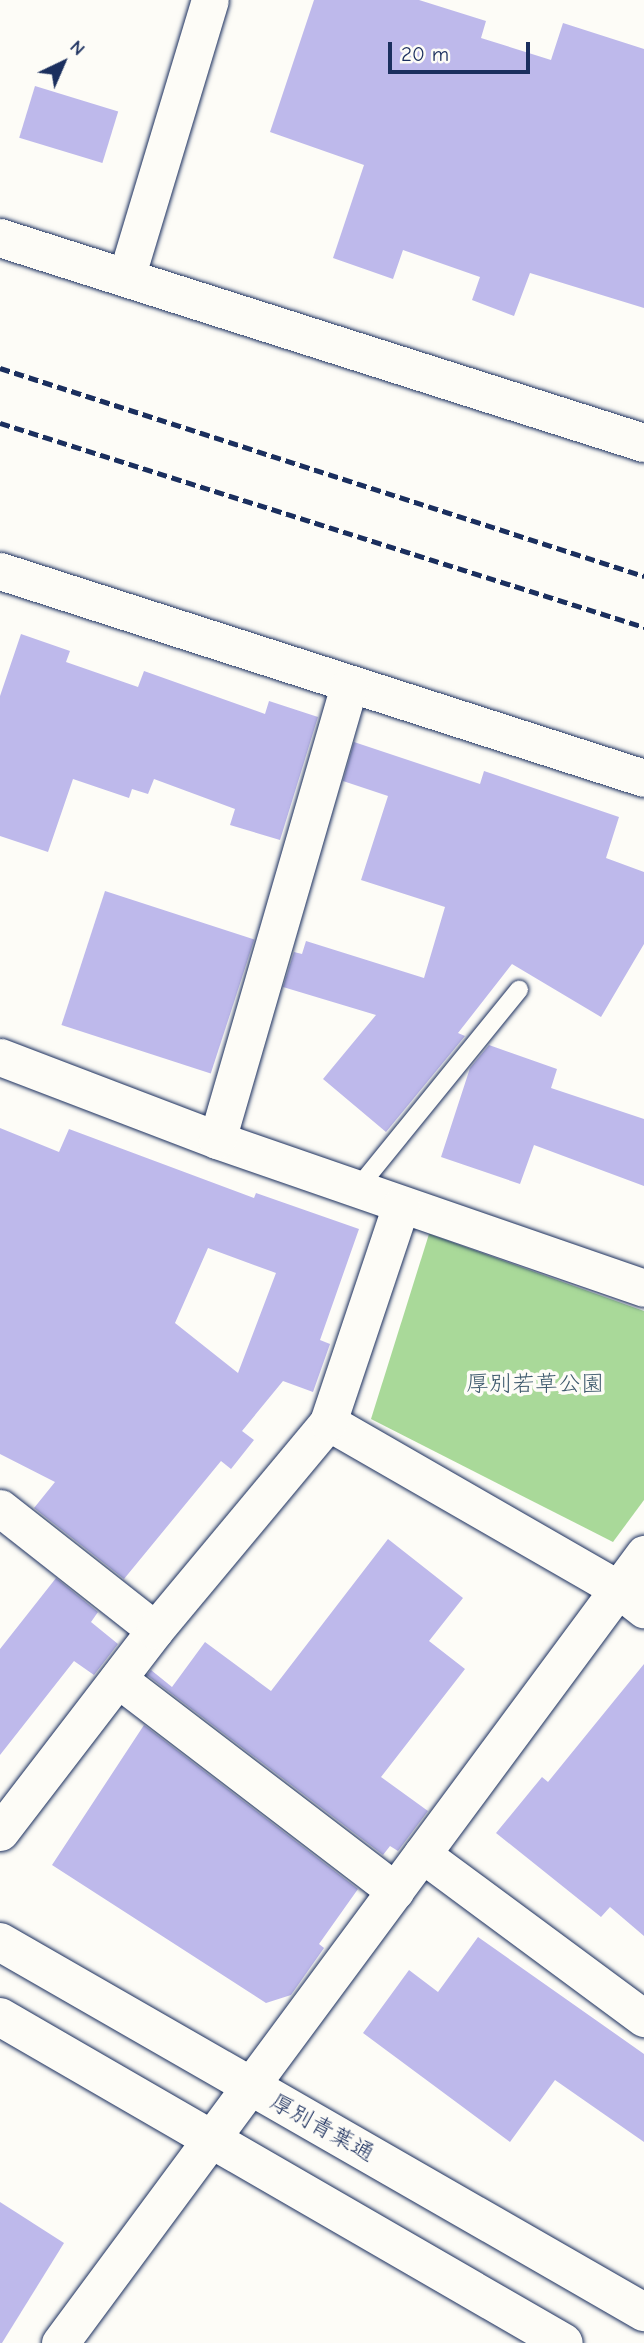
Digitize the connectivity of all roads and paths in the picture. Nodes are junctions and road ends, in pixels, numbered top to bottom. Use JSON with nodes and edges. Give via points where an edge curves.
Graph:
{"nodes":[{"id":1,"x":210,"y":0,"type":"edge"},
{"id":2,"x":0,"y":238,"type":"edge"},
{"id":3,"x":126,"y":278,"type":"junction"},
{"id":4,"x":644,"y":443,"type":"edge"},
{"id":5,"x":2,"y":579,"type":"edge"},
{"id":6,"x":349,"y":686,"type":"junction"},
{"id":7,"x":644,"y":778,"type":"edge"},
{"id":8,"x":519,"y":990,"type":"dead end"},
{"id":9,"x":0,"y":1057,"type":"edge"},
{"id":10,"x":217,"y":1140,"type":"junction"},
{"id":11,"x":357,"y":1189,"type":"junction"},
{"id":12,"x":401,"y":1205,"type":"junction"},
{"id":13,"x":644,"y":1288,"type":"edge"},
{"id":14,"x":328,"y":1422,"type":"junction"},
{"id":15,"x":0,"y":1508,"type":"edge"},
{"id":16,"x":644,"y":1554,"type":"edge"},
{"id":17,"x":631,"y":1599,"type":"edge"},
{"id":18,"x":155,"y":1630,"type":"junction"},
{"id":19,"x":118,"y":1679,"type":"junction"},
{"id":20,"x":0,"y":1832,"type":"edge"},
{"id":21,"x":422,"y":1854,"type":"junction"},
{"id":22,"x":395,"y":1891,"type":"junction"},
{"id":23,"x":0,"y":1942,"type":"edge"},
{"id":24,"x":0,"y":2017,"type":"edge"},
{"id":25,"x":644,"y":2018,"type":"edge"},
{"id":26,"x":251,"y":2089,"type":"junction"},
{"id":27,"x":211,"y":2139,"type":"junction"},
{"id":28,"x":644,"y":2312,"type":"edge"},
{"id":29,"x":60,"y":2343,"type":"edge"},
{"id":30,"x":564,"y":2343,"type":"edge"}],
"edges":[{"from":1,"to":3,"type":"street"},
{"from":2,"to":3,"type":"street"},
{"from":3,"to":4,"type":"street"},
{"from":5,"to":6,"type":"street"},
{"from":6,"to":7,"type":"street"},
{"from":6,"to":10,"type":"street"},
{"from":8,"to":11,"type":"lane"},
{"from":9,"to":10,"type":"street"},
{"from":10,"to":11,"type":"street"},
{"from":11,"to":12,"type":"street"},
{"from":12,"to":13,"type":"street"},
{"from":12,"to":14,"type":"street"},
{"from":14,"to":17,"type":"street"},
{"from":14,"to":18,"type":"street"},
{"from":15,"to":18,"type":"street"},
{"from":16,"to":17,"type":"street"},
{"from":17,"to":21,"type":"street"},
{"from":18,"to":19,"type":"street"},
{"from":19,"to":20,"type":"street"},
{"from":19,"to":22,"type":"street"},
{"from":21,"to":22,"type":"street"},
{"from":21,"to":25,"type":"street"},
{"from":22,"to":26,"type":"street"},
{"from":23,"to":26,"type":"street","name":"厚別青葉通"},
{"from":24,"to":27,"type":"street"},
{"from":26,"to":27,"type":"street"},
{"from":26,"to":28,"type":"street","name":"厚別青葉通"},
{"from":27,"to":29,"type":"street"},
{"from":27,"to":30,"type":"street"}]}
